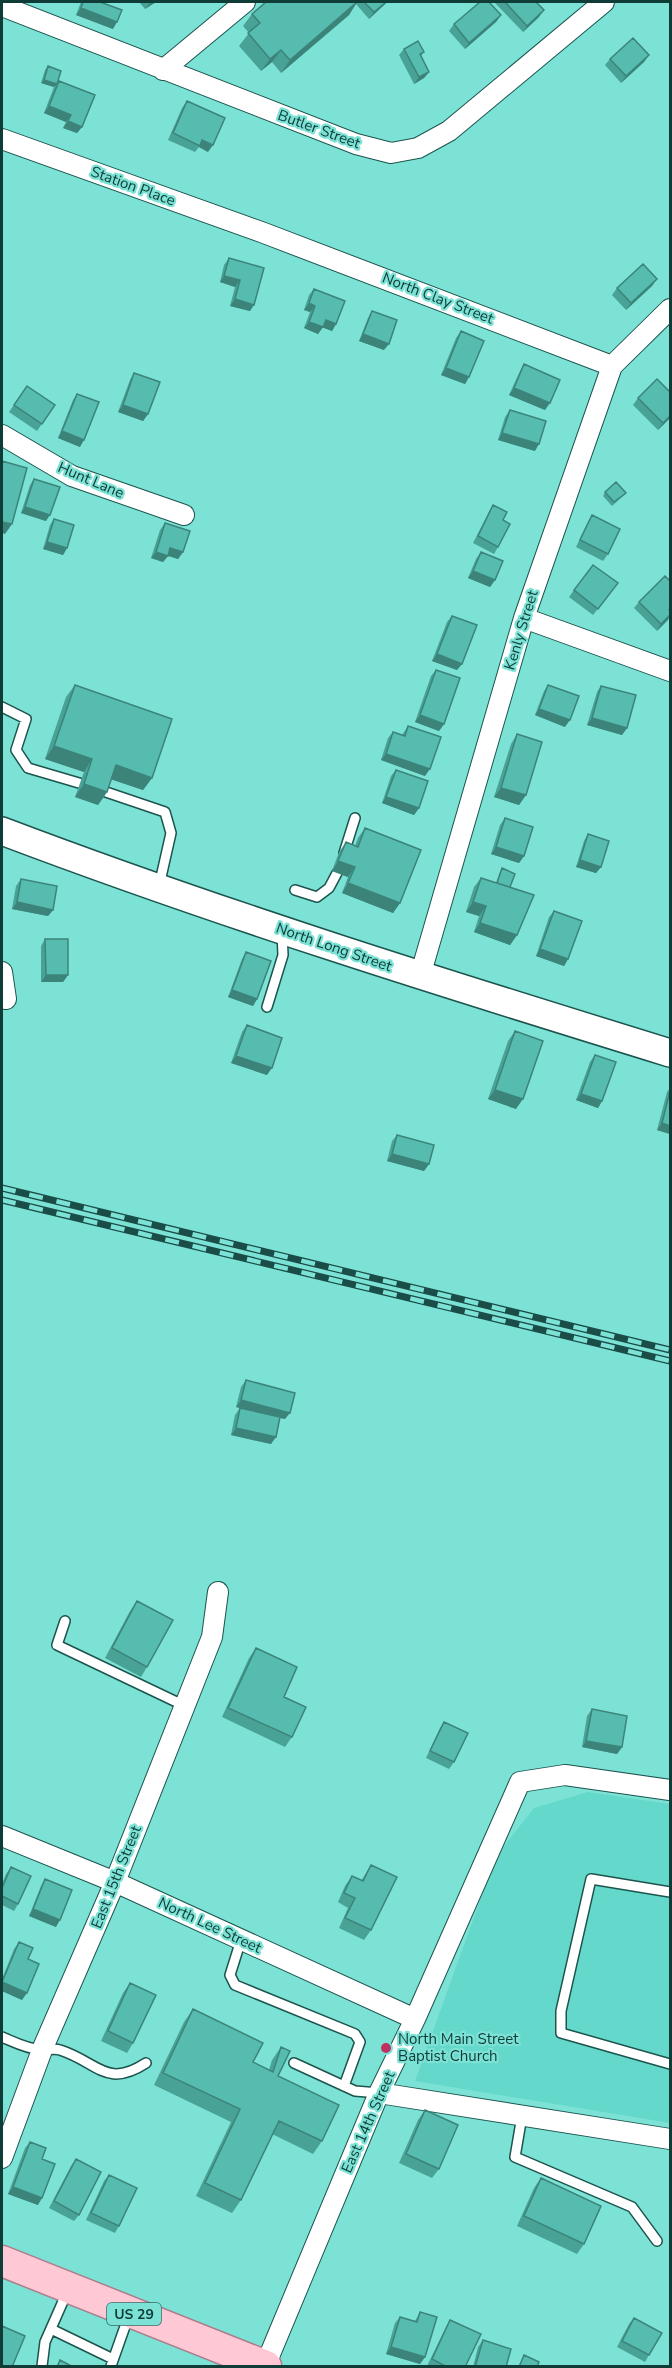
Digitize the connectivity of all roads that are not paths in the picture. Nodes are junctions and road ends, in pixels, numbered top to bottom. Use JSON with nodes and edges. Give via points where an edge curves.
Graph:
{"nodes":[{"id":1,"x":244,"y":2,"type":"edge"},
{"id":2,"x":604,"y":2,"type":"edge"},
{"id":3,"x":2,"y":6,"type":"edge"},
{"id":4,"x":164,"y":70,"type":"junction"},
{"id":5,"x":2,"y":139,"type":"edge"},
{"id":6,"x":264,"y":233,"type":"joint"},
{"id":7,"x":670,"y":309,"type":"edge"},
{"id":8,"x":612,"y":366,"type":"junction"},
{"id":9,"x":2,"y":435,"type":"edge"},
{"id":10,"x":184,"y":515,"type":"dead end"},
{"id":11,"x":524,"y":618,"type":"junction"},
{"id":12,"x":670,"y":671,"type":"edge"},
{"id":13,"x":2,"y":707,"type":"edge"},
{"id":14,"x":79,"y":783,"type":"dead end"},
{"id":15,"x":102,"y":791,"type":"edge"},
{"id":16,"x":355,"y":818,"type":"dead end"},
{"id":17,"x":2,"y":831,"type":"edge"},
{"id":18,"x":344,"y":854,"type":"edge"},
{"id":19,"x":337,"y":873,"type":"edge"},
{"id":20,"x":159,"y":888,"type":"junction"},
{"id":21,"x":295,"y":890,"type":"dead end"},
{"id":22,"x":282,"y":930,"type":"junction"},
{"id":23,"x":2,"y":972,"type":"edge"},
{"id":24,"x":420,"y":976,"type":"junction"},
{"id":25,"x":4,"y":998,"type":"edge"},
{"id":26,"x":267,"y":1007,"type":"dead end"},
{"id":27,"x":670,"y":1053,"type":"edge"},
{"id":28,"x":219,"y":1592,"type":"dead end"},
{"id":29,"x":65,"y":1621,"type":"dead end"},
{"id":30,"x":185,"y":1706,"type":"junction"},
{"id":31,"x":670,"y":1790,"type":"edge"},
{"id":32,"x":2,"y":1836,"type":"edge"},
{"id":33,"x":115,"y":1882,"type":"junction"},
{"id":34,"x":670,"y":1892,"type":"edge"},
{"id":35,"x":241,"y":1940,"type":"junction"},
{"id":36,"x":415,"y":2019,"type":"junction"},
{"id":37,"x":2,"y":2037,"type":"edge"},
{"id":38,"x":42,"y":2050,"type":"junction"},
{"id":39,"x":146,"y":2063,"type":"dead end"},
{"id":40,"x":294,"y":2063,"type":"dead end"},
{"id":41,"x":670,"y":2064,"type":"edge"},
{"id":42,"x":344,"y":2086,"type":"junction"},
{"id":43,"x":379,"y":2093,"type":"junction"},
{"id":44,"x":522,"y":2116,"type":"junction"},
{"id":45,"x":670,"y":2139,"type":"edge"},
{"id":46,"x":2,"y":2158,"type":"edge"},
{"id":47,"x":657,"y":2241,"type":"dead end"},
{"id":48,"x":2,"y":2261,"type":"edge"},
{"id":49,"x":69,"y":2288,"type":"junction"},
{"id":50,"x":130,"y":2312,"type":"junction"},
{"id":51,"x":51,"y":2329,"type":"junction"},
{"id":52,"x":112,"y":2363,"type":"edge"},
{"id":53,"x":265,"y":2366,"type":"edge"},
{"id":54,"x":42,"y":2367,"type":"edge"}],
"edges":[{"from":1,"to":4,"type":"street"},
{"from":2,"to":4,"type":"street","name":"Butler Street","via":[[449,131],[417,148],[391,153],[356,144]]},
{"from":3,"to":4,"type":"street","name":"Butler Street"},
{"from":5,"to":6,"type":"street","name":"Station Place"},
{"from":6,"to":8,"type":"street","name":"North Clay Street"},
{"from":7,"to":8,"type":"street","name":"Kenly Street"},
{"from":8,"to":11,"type":"street","name":"Kenly Street"},
{"from":9,"to":10,"type":"street","name":"Hunt Lane","via":[[72,476]]},
{"from":11,"to":12,"type":"street"},
{"from":11,"to":24,"type":"street","name":"Kenly Street"},
{"from":13,"to":14,"type":"lane","via":[[26,719],[16,750],[28,768]]},
{"from":15,"to":20,"type":"lane","via":[[165,812],[171,833]]},
{"from":16,"to":18,"type":"lane"},
{"from":17,"to":20,"type":"street","name":"North Long Street"},
{"from":19,"to":21,"type":"lane","via":[[329,888],[316,897]]},
{"from":20,"to":22,"type":"street","name":"North Long Street"},
{"from":22,"to":24,"type":"street","name":"North Long Street"},
{"from":22,"to":26,"type":"lane","via":[[283,956]]},
{"from":23,"to":25,"type":"street"},
{"from":24,"to":27,"type":"street","name":"North Long Street"},
{"from":28,"to":30,"type":"street","name":"East 15th Street","via":[[212,1637]]},
{"from":29,"to":30,"type":"lane","via":[[57,1645]]},
{"from":30,"to":33,"type":"street","name":"East 15th Street"},
{"from":31,"to":36,"type":"street","name":"East 14th Street","via":[[565,1775],[520,1782]]},
{"from":32,"to":33,"type":"street","name":"North Lee Street"},
{"from":33,"to":35,"type":"street","name":"North Lee Street"},
{"from":33,"to":38,"type":"street","name":"East 15th Street"},
{"from":34,"to":41,"type":"lane","via":[[591,1879],[561,2012],[561,2033]]},
{"from":35,"to":36,"type":"street","name":"North Lee Street"},
{"from":35,"to":42,"type":"lane","via":[[230,1975],[235,1985],[355,2034],[360,2042]]},
{"from":36,"to":43,"type":"street","name":"East 14th Street"},
{"from":37,"to":38,"type":"lane"},
{"from":38,"to":39,"type":"lane","via":[[58,2049],[118,2076]]},
{"from":38,"to":46,"type":"street","name":"East 15th Street"},
{"from":40,"to":42,"type":"lane"},
{"from":42,"to":43,"type":"lane"},
{"from":43,"to":44,"type":"street"},
{"from":43,"to":53,"type":"street","name":"East 14th Street"},
{"from":44,"to":45,"type":"street"},
{"from":44,"to":47,"type":"lane","via":[[515,2157],[632,2207]]},
{"from":48,"to":49,"type":"main road","number":"US 29"},
{"from":49,"to":50,"type":"main road","number":"US 29"},
{"from":49,"to":51,"type":"lane"},
{"from":50,"to":52,"type":"lane"},
{"from":50,"to":53,"type":"main road","number":"US 29","via":[[230,2356]]},
{"from":51,"to":52,"type":"lane"},
{"from":51,"to":54,"type":"lane"}]}
